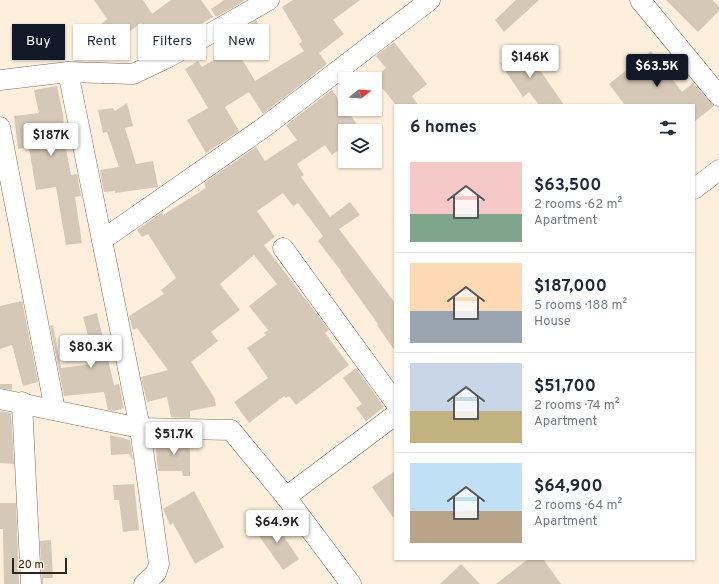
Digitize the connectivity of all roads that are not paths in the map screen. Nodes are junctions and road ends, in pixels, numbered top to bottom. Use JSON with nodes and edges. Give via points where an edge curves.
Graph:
{"nodes":[{"id":1,"x":269,"y":0,"type":"edge"},
{"id":2,"x":430,"y":0,"type":"edge"},
{"id":3,"x":640,"y":0,"type":"edge"},
{"id":4,"x":68,"y":72,"type":"junction"},
{"id":5,"x":0,"y":80,"type":"edge"},
{"id":6,"x":719,"y":96,"type":"edge"},
{"id":7,"x":0,"y":127,"type":"edge"},
{"id":8,"x":719,"y":170,"type":"edge"},
{"id":9,"x":695,"y":188,"type":"edge"},
{"id":10,"x":102,"y":240,"type":"junction"},
{"id":11,"x":283,"y":248,"type":"dead end"},
{"id":12,"x":0,"y":399,"type":"edge"},
{"id":13,"x":394,"y":401,"type":"edge"},
{"id":14,"x":22,"y":402,"type":"junction"},
{"id":15,"x":55,"y":410,"type":"junction"},
{"id":16,"x":394,"y":416,"type":"edge"},
{"id":17,"x":140,"y":428,"type":"junction"},
{"id":18,"x":286,"y":497,"type":"junction"},
{"id":19,"x":31,"y":584,"type":"edge"},
{"id":20,"x":144,"y":584,"type":"edge"},
{"id":21,"x":351,"y":584,"type":"edge"}],
"edges":[{"from":1,"to":4,"type":"street","via":[[169,57],[132,74]]},
{"from":2,"to":10,"type":"street","via":[[263,128]]},
{"from":3,"to":6,"type":"street"},
{"from":4,"to":5,"type":"street"},
{"from":4,"to":10,"type":"street"},
{"from":7,"to":15,"type":"street"},
{"from":8,"to":9,"type":"street"},
{"from":10,"to":17,"type":"street"},
{"from":11,"to":13,"type":"street"},
{"from":12,"to":14,"type":"street"},
{"from":14,"to":15,"type":"street"},
{"from":14,"to":19,"type":"street"},
{"from":15,"to":17,"type":"street"},
{"from":16,"to":18,"type":"street"},
{"from":17,"to":18,"type":"street","via":[[231,430]]},
{"from":17,"to":20,"type":"street","via":[[159,564],[156,573]]},
{"from":18,"to":21,"type":"street"}]}
